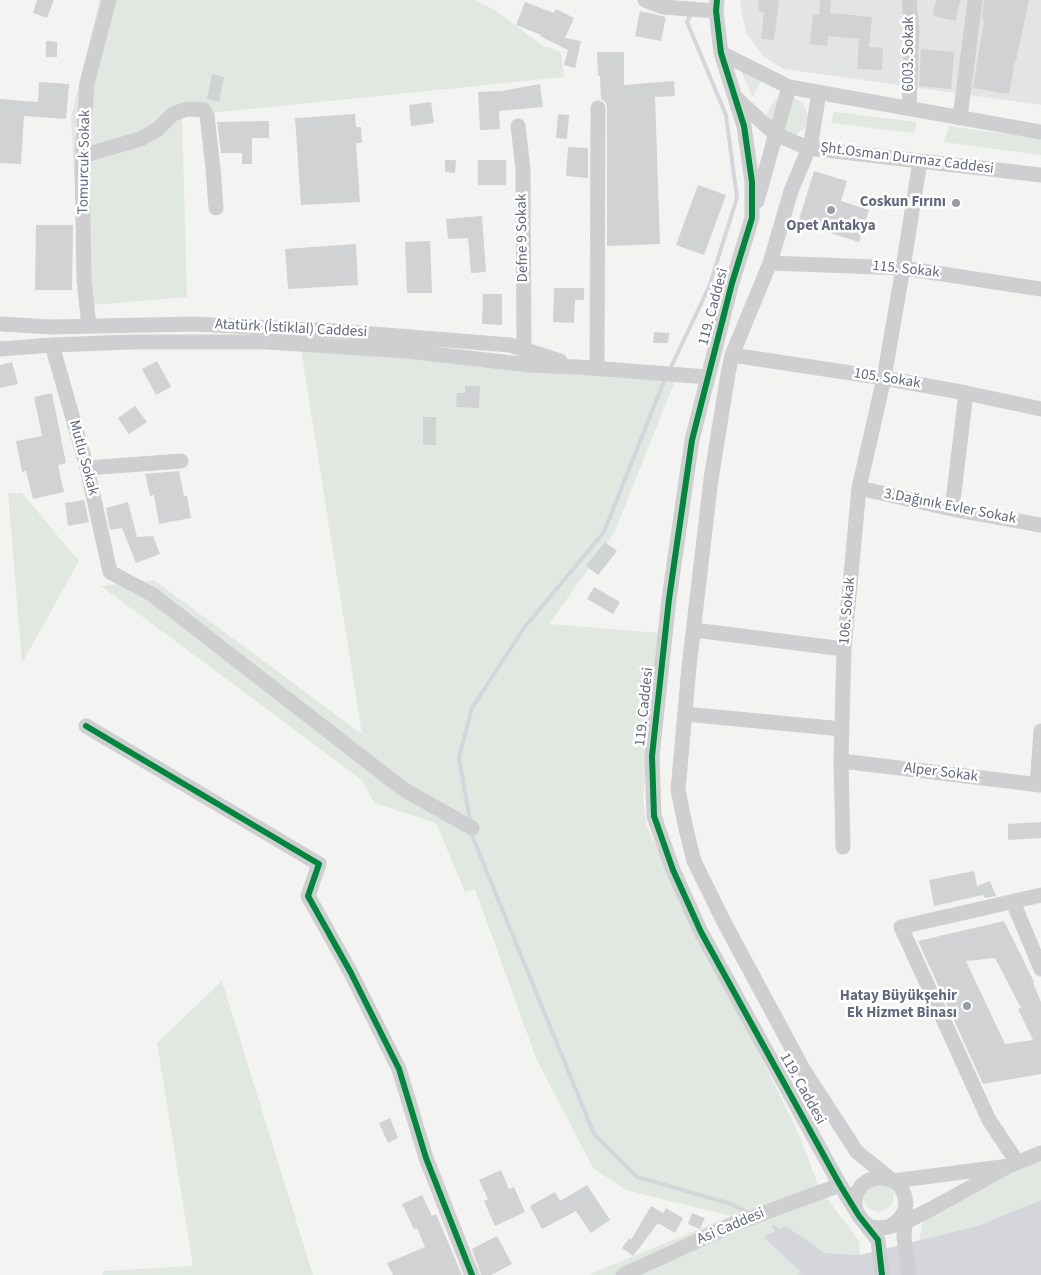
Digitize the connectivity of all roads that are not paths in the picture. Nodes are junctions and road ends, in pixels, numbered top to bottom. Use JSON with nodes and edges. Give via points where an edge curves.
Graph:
{"nodes":[{"id":1,"x":109,"y":0,"type":"edge"},
{"id":2,"x":645,"y":0,"type":"edge"},
{"id":3,"x":909,"y":0,"type":"edge"},
{"id":4,"x":975,"y":0,"type":"edge"},
{"id":5,"x":664,"y":3,"type":"edge"},
{"id":6,"x":711,"y":7,"type":"edge"},
{"id":7,"x":721,"y":53,"type":"junction"},
{"id":8,"x":789,"y":87,"type":"junction"},
{"id":9,"x":819,"y":92,"type":"junction"},
{"id":10,"x":734,"y":96,"type":"junction"},
{"id":11,"x":598,"y":108,"type":"dead end"},
{"id":12,"x":910,"y":108,"type":"junction"},
{"id":13,"x":960,"y":118,"type":"junction"},
{"id":14,"x":518,"y":126,"type":"dead end"},
{"id":15,"x":1041,"y":132,"type":"edge"},
{"id":16,"x":775,"y":134,"type":"junction"},
{"id":17,"x":808,"y":148,"type":"junction"},
{"id":18,"x":82,"y":156,"type":"junction"},
{"id":19,"x":920,"y":161,"type":"junction"},
{"id":20,"x":1041,"y":175,"type":"edge"},
{"id":21,"x":216,"y":208,"type":"dead end"},
{"id":22,"x":752,"y":218,"type":"junction"},
{"id":23,"x":770,"y":263,"type":"junction"},
{"id":24,"x":903,"y":268,"type":"junction"},
{"id":25,"x":1041,"y":289,"type":"edge"},
{"id":26,"x":0,"y":324,"type":"edge"},
{"id":27,"x":89,"y":326,"type":"junction"},
{"id":28,"x":52,"y":345,"type":"junction"},
{"id":29,"x":0,"y":349,"type":"edge"},
{"id":30,"x":524,"y":350,"type":"junction"},
{"id":31,"x":732,"y":355,"type":"junction"},
{"id":32,"x":578,"y":367,"type":"junction"},
{"id":33,"x":597,"y":368,"type":"junction"},
{"id":34,"x":708,"y":377,"type":"junction"},
{"id":35,"x":884,"y":378,"type":"junction"},
{"id":36,"x":966,"y":393,"type":"junction"},
{"id":37,"x":1041,"y":409,"type":"edge"},
{"id":38,"x":181,"y":461,"type":"dead end"},
{"id":39,"x":87,"y":468,"type":"junction"},
{"id":40,"x":859,"y":488,"type":"junction"},
{"id":41,"x":952,"y":509,"type":"junction"},
{"id":42,"x":1041,"y":525,"type":"edge"},
{"id":43,"x":694,"y":630,"type":"junction"},
{"id":44,"x":844,"y":649,"type":"junction"},
{"id":45,"x":685,"y":714,"type":"junction"},
{"id":46,"x":86,"y":726,"type":"dead end"},
{"id":47,"x":842,"y":729,"type":"junction"},
{"id":48,"x":1041,"y":731,"type":"edge"},
{"id":49,"x":841,"y":761,"type":"junction"},
{"id":50,"x":1039,"y":785,"type":"edge"},
{"id":51,"x":472,"y":828,"type":"dead end"},
{"id":52,"x":843,"y":847,"type":"dead end"},
{"id":53,"x":1041,"y":895,"type":"edge"},
{"id":54,"x":1013,"y":902,"type":"junction"},
{"id":55,"x":1041,"y":969,"type":"edge"},
{"id":56,"x":1041,"y":1153,"type":"edge"},
{"id":57,"x":1013,"y":1164,"type":"junction"},
{"id":58,"x":893,"y":1181,"type":"junction"},
{"id":59,"x":840,"y":1185,"type":"junction"},
{"id":60,"x":906,"y":1202,"type":"junction"},
{"id":61,"x":859,"y":1216,"type":"junction"},
{"id":62,"x":888,"y":1227,"type":"junction"},
{"id":63,"x":905,"y":1229,"type":"junction"},
{"id":64,"x":472,"y":1275,"type":"edge"},
{"id":65,"x":623,"y":1275,"type":"edge"},
{"id":66,"x":882,"y":1275,"type":"edge"},
{"id":67,"x":909,"y":1275,"type":"edge"}],
"edges":[{"from":1,"to":18,"type":"street","name":"Tomurcuk Sokak","via":[[87,83]]},
{"from":2,"to":5,"type":"street"},
{"from":3,"to":12,"type":"street","name":"6003. Sokak","via":[[912,30]]},
{"from":4,"to":13,"type":"street"},
{"from":5,"to":6,"type":"street","via":[[679,9]]},
{"from":6,"to":7,"type":"street","name":"119. Caddesi"},
{"from":7,"to":8,"type":"street"},
{"from":7,"to":10,"type":"street","name":"119. Caddesi"},
{"from":8,"to":9,"type":"street"},
{"from":8,"to":16,"type":"street","name":"119. Caddesi"},
{"from":9,"to":12,"type":"street"},
{"from":9,"to":17,"type":"street","name":"119. Caddesi"},
{"from":10,"to":16,"type":"street","name":"Şht.Osman Durmaz Caddesi"},
{"from":10,"to":22,"type":"street","name":"119. Caddesi","via":[[744,126],[752,182]]},
{"from":11,"to":33,"type":"street"},
{"from":12,"to":13,"type":"street"},
{"from":13,"to":15,"type":"street"},
{"from":14,"to":30,"type":"street","name":"Defne 9 Sokak","via":[[523,170]]},
{"from":16,"to":17,"type":"street","name":"Şht.Osman Durmaz Caddesi"},
{"from":16,"to":22,"type":"street","name":"119. Caddesi"},
{"from":17,"to":19,"type":"street","name":"Şht.Osman Durmaz Caddesi"},
{"from":17,"to":23,"type":"street","name":"119. Caddesi"},
{"from":18,"to":21,"type":"street","via":[[140,139],[157,130],[173,114],[187,109],[204,110]]},
{"from":18,"to":27,"type":"street","name":"Tomurcuk Sokak","via":[[84,280]]},
{"from":19,"to":20,"type":"street","name":"Şht.Osman Durmaz Caddesi"},
{"from":19,"to":24,"type":"street","name":"106. Sokak"},
{"from":22,"to":34,"type":"street","name":"119. Caddesi"},
{"from":23,"to":24,"type":"street","name":"115. Sokak"},
{"from":23,"to":31,"type":"street","name":"119. Caddesi"},
{"from":24,"to":25,"type":"street","name":"115. Sokak"},
{"from":24,"to":35,"type":"street","name":"106. Sokak"},
{"from":26,"to":27,"type":"street","name":"Atatürk (İstiklal) Caddesi"},
{"from":27,"to":30,"type":"street","name":"Atatürk (İstiklal) Caddesi","via":[[194,324],[336,331],[510,345]]},
{"from":28,"to":29,"type":"street","name":"Atatürk (İstiklal) Caddesi"},
{"from":28,"to":32,"type":"street","name":"Atatürk (İstiklal) Caddesi","via":[[266,342]]},
{"from":28,"to":39,"type":"street","name":"Mutlu Sokak"},
{"from":30,"to":32,"type":"street","name":"Atatürk (İstiklal) Caddesi"},
{"from":31,"to":35,"type":"street","name":"105. Sokak"},
{"from":31,"to":43,"type":"street","name":"119. Caddesi","via":[[711,479]]},
{"from":32,"to":33,"type":"street","name":"Atatürk (İstiklal) Caddesi"},
{"from":33,"to":34,"type":"street","name":"Atatürk (İstiklal) Caddesi"},
{"from":34,"to":59,"type":"street","name":"119. Caddesi","via":[[692,440],[669,599],[652,756],[654,816],[697,925]]},
{"from":35,"to":36,"type":"street","name":"105. Sokak"},
{"from":35,"to":40,"type":"street","name":"106. Sokak"},
{"from":36,"to":37,"type":"street","name":"105. Sokak"},
{"from":36,"to":41,"type":"street"},
{"from":38,"to":39,"type":"street"},
{"from":39,"to":51,"type":"street","name":"Mutlu Sokak","via":[[110,572],[153,596],[403,789]]},
{"from":40,"to":41,"type":"street","name":"3.Dağınık Evler Sokak"},
{"from":40,"to":44,"type":"street","name":"106. Sokak"},
{"from":41,"to":42,"type":"street","name":"3.Dağınık Evler Sokak"},
{"from":43,"to":44,"type":"street"},
{"from":43,"to":45,"type":"street","name":"119. Caddesi"},
{"from":44,"to":47,"type":"street","name":"106. Sokak"},
{"from":45,"to":47,"type":"street"},
{"from":45,"to":58,"type":"street","name":"119. Caddesi","via":[[678,790],[694,861],[803,1069],[857,1152]]},
{"from":46,"to":64,"type":"street","via":[[319,864],[308,896],[399,1069],[426,1158]]},
{"from":47,"to":49,"type":"street","name":"106. Sokak"},
{"from":48,"to":50,"type":"street"},
{"from":49,"to":50,"type":"street","name":"Alper Sokak"},
{"from":49,"to":52,"type":"street","name":"106. Sokak"},
{"from":53,"to":54,"type":"street"},
{"from":54,"to":55,"type":"street"},
{"from":54,"to":57,"type":"street","via":[[901,927],[989,1120]]},
{"from":56,"to":57,"type":"street"},
{"from":57,"to":58,"type":"street"},
{"from":57,"to":63,"type":"street","via":[[931,1210]]},
{"from":58,"to":60,"type":"street","via":[[900,1186]]},
{"from":58,"to":61,"type":"street","via":[[877,1178],[862,1185],[855,1200]]},
{"from":59,"to":61,"type":"street","name":"119. Caddesi"},
{"from":59,"to":65,"type":"street","name":"Asi Caddesi","via":[[734,1224]]},
{"from":60,"to":62,"type":"street","via":[[901,1218]]},
{"from":60,"to":63,"type":"street"},
{"from":61,"to":62,"type":"street","via":[[871,1227]]},
{"from":61,"to":66,"type":"street","name":"119. Caddesi","via":[[878,1240]]},
{"from":62,"to":63,"type":"street"},
{"from":63,"to":67,"type":"street"}]}
